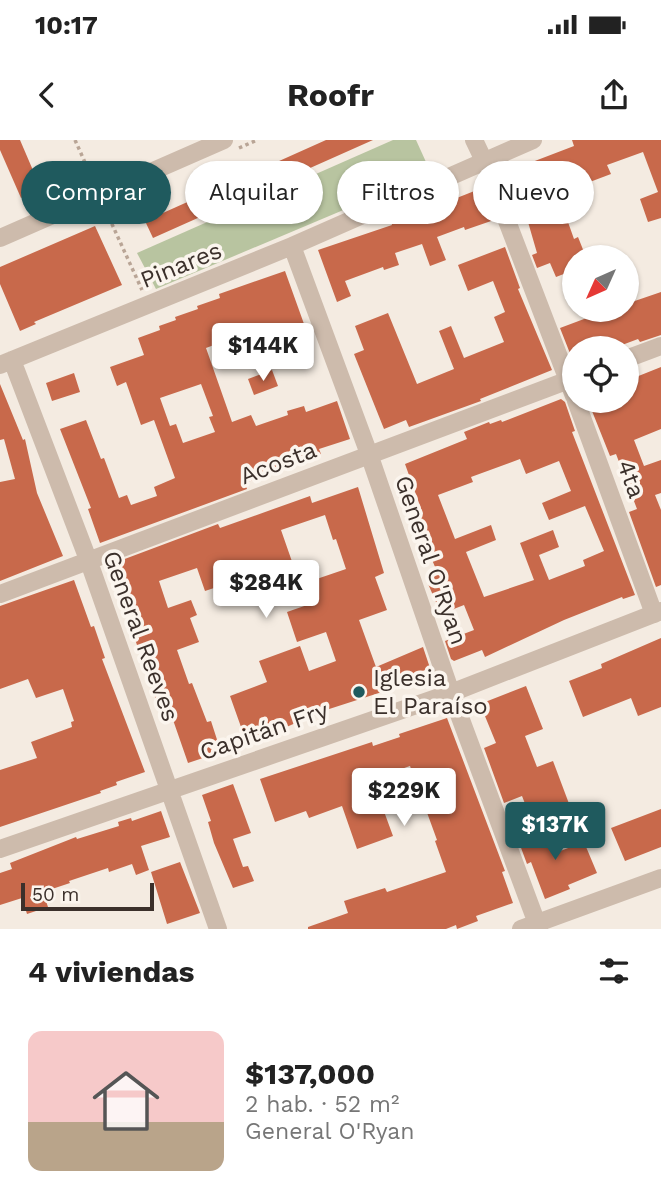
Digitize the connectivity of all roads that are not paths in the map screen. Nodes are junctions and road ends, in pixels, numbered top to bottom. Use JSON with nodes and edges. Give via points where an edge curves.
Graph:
{"nodes":[{"id":1,"x":224,"y":140,"type":"edge"},
{"id":2,"x":474,"y":140,"type":"edge"},
{"id":3,"x":533,"y":140,"type":"edge"},
{"id":4,"x":484,"y":161,"type":"joint"},
{"id":5,"x":473,"y":166,"type":"edge"},
{"id":6,"x":509,"y":224,"type":"edge"},
{"id":7,"x":0,"y":238,"type":"edge"},
{"id":8,"x":292,"y":246,"type":"junction"},
{"id":9,"x":661,"y":346,"type":"edge"},
{"id":10,"x":639,"y":354,"type":"edge"},
{"id":11,"x":562,"y":361,"type":"edge"},
{"id":12,"x":6,"y":363,"type":"edge"},
{"id":13,"x":562,"y":393,"type":"edge"},
{"id":14,"x":582,"y":413,"type":"edge"},
{"id":15,"x":369,"y":454,"type":"junction"},
{"id":16,"x":89,"y":562,"type":"junction"},
{"id":17,"x":0,"y":594,"type":"edge"},
{"id":18,"x":657,"y":612,"type":"edge"},
{"id":19,"x":450,"y":692,"type":"junction"},
{"id":20,"x":170,"y":790,"type":"junction"},
{"id":21,"x":0,"y":849,"type":"edge"},
{"id":22,"x":661,"y":878,"type":"edge"},
{"id":23,"x":532,"y":927,"type":"edge"},
{"id":24,"x":218,"y":929,"type":"edge"}],
"edges":[{"from":1,"to":7,"type":"street"},
{"from":2,"to":4,"type":"street","name":"4ta"},
{"from":3,"to":4,"type":"street","name":"Pinares"},
{"from":5,"to":8,"type":"street","name":"Pinares"},
{"from":6,"to":11,"type":"street","name":"4ta"},
{"from":8,"to":12,"type":"street","name":"Pinares"},
{"from":8,"to":15,"type":"street","name":"General O'Ryan"},
{"from":9,"to":10,"type":"street"},
{"from":12,"to":16,"type":"street","name":"General Reeves"},
{"from":13,"to":15,"type":"street","name":"Acosta"},
{"from":14,"to":18,"type":"street","name":"4ta"},
{"from":15,"to":16,"type":"street","name":"Acosta"},
{"from":15,"to":19,"type":"street","name":"General O'Ryan"},
{"from":16,"to":17,"type":"street","name":"Acosta"},
{"from":16,"to":20,"type":"street","name":"General Reeves"},
{"from":18,"to":19,"type":"street","name":"Capitán Fry"},
{"from":19,"to":20,"type":"street","name":"Capitán Fry"},
{"from":19,"to":23,"type":"street","name":"General O'Ryan"},
{"from":20,"to":21,"type":"street","name":"Capitán Fry"},
{"from":20,"to":24,"type":"street","name":"General Reeves"},
{"from":22,"to":23,"type":"street"}]}
